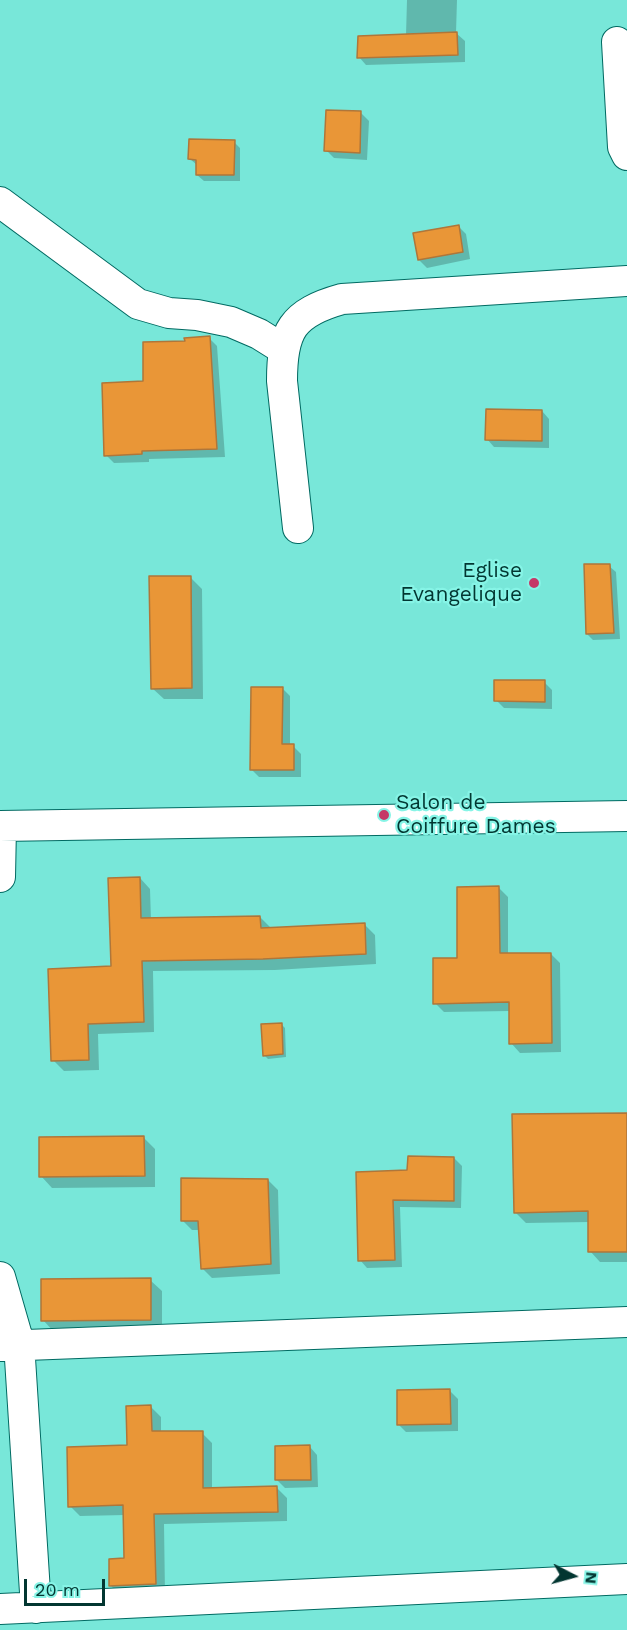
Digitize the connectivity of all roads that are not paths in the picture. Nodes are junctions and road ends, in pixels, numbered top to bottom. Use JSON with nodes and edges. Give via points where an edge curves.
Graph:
{"nodes":[{"id":1,"x":617,"y":42,"type":"dead end"},
{"id":2,"x":627,"y":155,"type":"edge"},
{"id":3,"x":0,"y":202,"type":"edge"},
{"id":4,"x":627,"y":281,"type":"edge"},
{"id":5,"x":283,"y":349,"type":"junction"},
{"id":6,"x":298,"y":528,"type":"dead end"},
{"id":7,"x":627,"y":816,"type":"edge"},
{"id":8,"x":0,"y":826,"type":"edge"},
{"id":9,"x":0,"y":877,"type":"edge"},
{"id":10,"x":0,"y":1277,"type":"edge"},
{"id":11,"x":627,"y":1323,"type":"edge"},
{"id":12,"x":9,"y":1344,"type":"edge"},
{"id":13,"x":627,"y":1579,"type":"edge"},
{"id":14,"x":36,"y":1608,"type":"junction"},
{"id":15,"x":0,"y":1609,"type":"edge"}],
"edges":[{"from":1,"to":2,"type":"street","via":[[623,147]]},
{"from":3,"to":5,"type":"street","via":[[138,304],[231,322]]},
{"from":4,"to":5,"type":"street","via":[[342,299],[320,305],[300,319],[287,335]]},
{"from":5,"to":6,"type":"street","via":[[282,381]]},
{"from":7,"to":8,"type":"street"},
{"from":8,"to":9,"type":"street"},
{"from":10,"to":12,"type":"street"},
{"from":11,"to":12,"type":"street"},
{"from":12,"to":14,"type":"street"},
{"from":13,"to":14,"type":"street"},
{"from":14,"to":15,"type":"street"}]}
